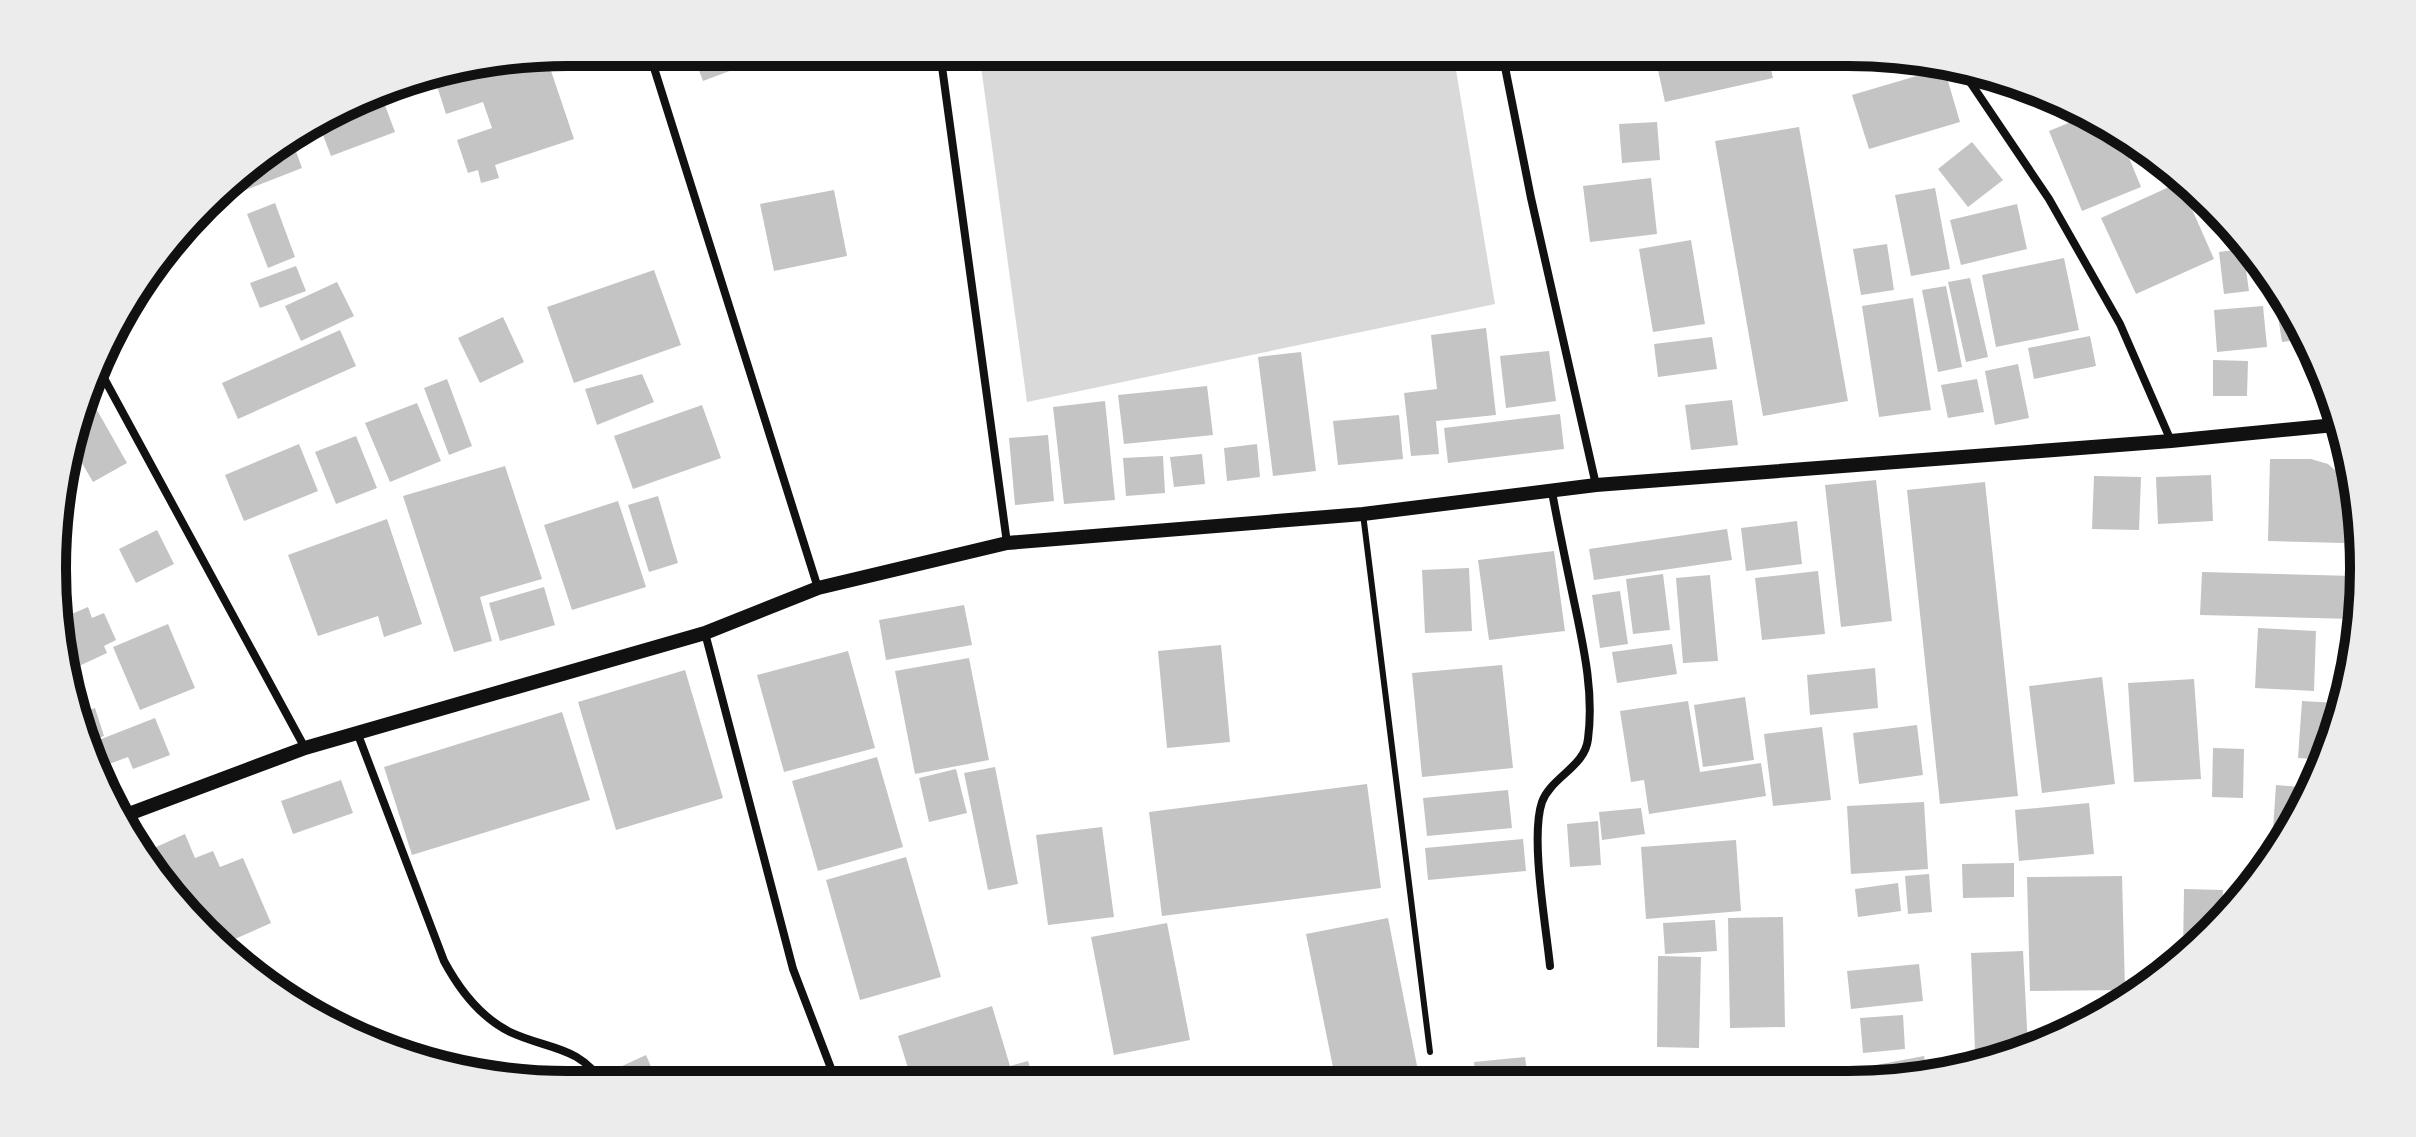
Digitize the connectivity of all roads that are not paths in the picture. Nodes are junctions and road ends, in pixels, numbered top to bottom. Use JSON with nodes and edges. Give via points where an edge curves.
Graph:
{"nodes":[{"id":1,"x":653,"y":66,"type":"edge"},
{"id":2,"x":942,"y":66,"type":"edge"},
{"id":3,"x":1505,"y":66,"type":"edge"},
{"id":4,"x":1969,"y":81,"type":"edge"},
{"id":5,"x":104,"y":377,"type":"edge"},
{"id":6,"x":2329,"y":426,"type":"edge"},
{"id":7,"x":2171,"y":441,"type":"junction"},
{"id":8,"x":1596,"y":485,"type":"junction"},
{"id":9,"x":1552,"y":492,"type":"junction"},
{"id":10,"x":1363,"y":514,"type":"junction"},
{"id":11,"x":1007,"y":543,"type":"junction"},
{"id":12,"x":818,"y":588,"type":"junction"},
{"id":13,"x":705,"y":633,"type":"junction"},
{"id":14,"x":357,"y":732,"type":"junction"},
{"id":15,"x":305,"y":748,"type":"junction"},
{"id":16,"x":130,"y":814,"type":"edge"},
{"id":17,"x":1550,"y":966,"type":"dead end"},
{"id":18,"x":1430,"y":1052,"type":"dead end"},
{"id":19,"x":595,"y":1071,"type":"edge"},
{"id":20,"x":832,"y":1071,"type":"edge"}],
"edges":[{"from":1,"to":12,"type":"street"},
{"from":2,"to":11,"type":"street"},
{"from":3,"to":8,"type":"street"},
{"from":4,"to":7,"type":"street","via":[[2049,199],[2113,312]]},
{"from":5,"to":15,"type":"street"},
{"from":6,"to":7,"type":"street"},
{"from":7,"to":8,"type":"street"},
{"from":8,"to":9,"type":"street"},
{"from":9,"to":10,"type":"street"},
{"from":9,"to":17,"type":"street","via":[[1586,661],[1590,713],[1588,743],[1578,762],[1543,799],[1536,826]]},
{"from":10,"to":11,"type":"street"},
{"from":10,"to":18,"type":"lane"},
{"from":11,"to":12,"type":"street"},
{"from":12,"to":13,"type":"street"},
{"from":13,"to":14,"type":"street"},
{"from":13,"to":20,"type":"street","via":[[793,969]]},
{"from":14,"to":15,"type":"street"},
{"from":14,"to":19,"type":"street","via":[[459,988],[507,1031],[577,1055]]},
{"from":15,"to":16,"type":"street"}]}
